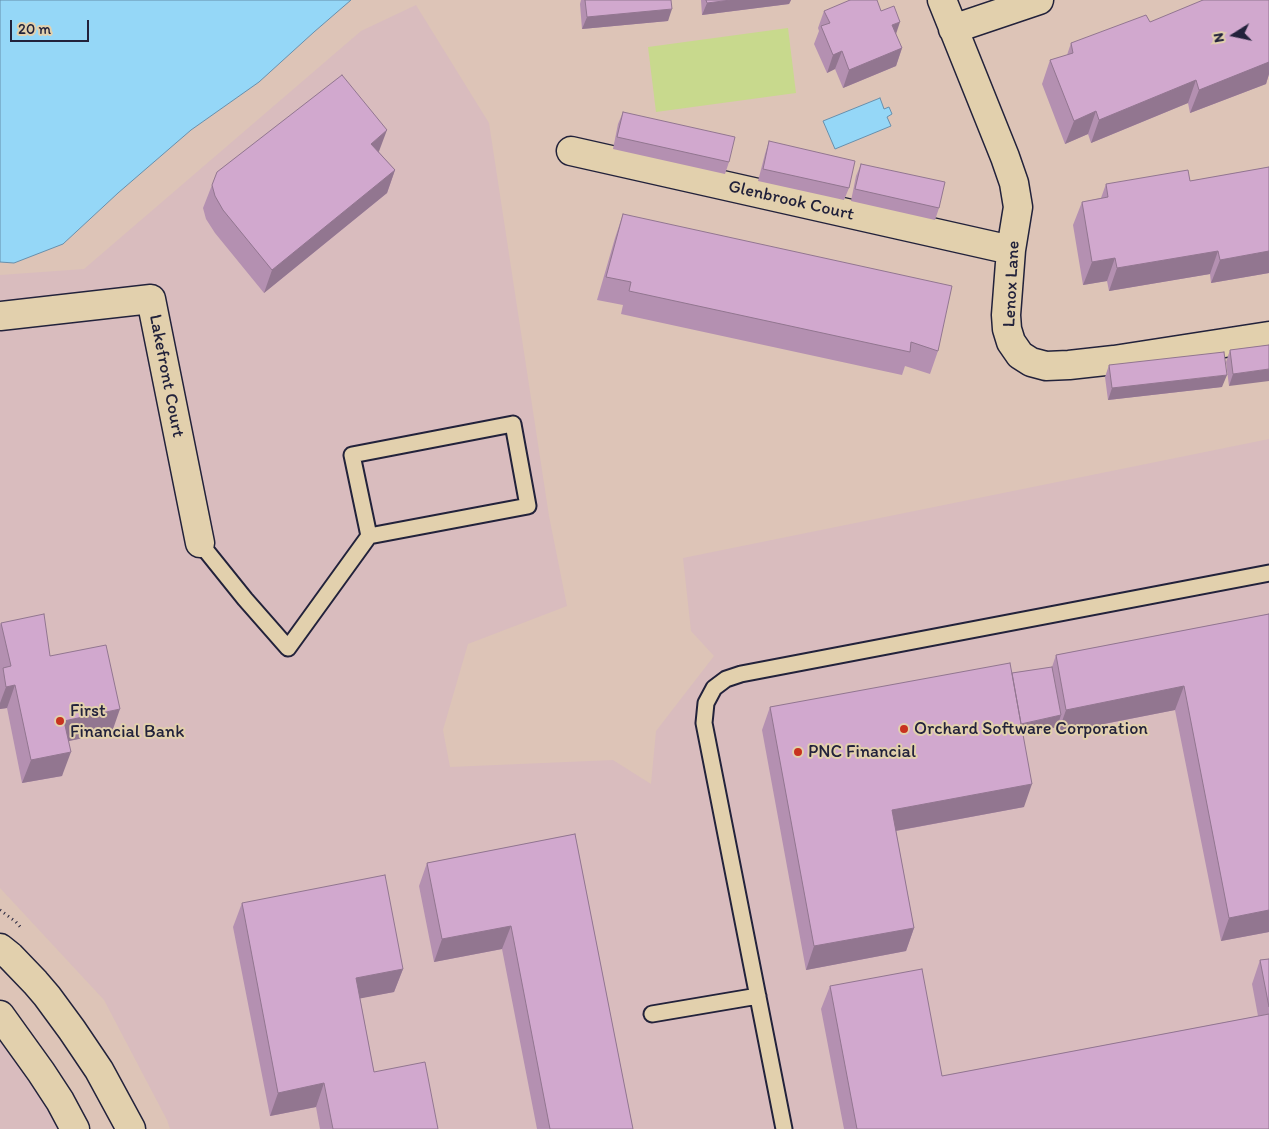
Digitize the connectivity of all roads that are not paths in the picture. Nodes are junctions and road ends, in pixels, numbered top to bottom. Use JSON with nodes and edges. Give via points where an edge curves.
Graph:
{"nodes":[{"id":1,"x":942,"y":0,"type":"edge"},
{"id":2,"x":1039,"y":0,"type":"edge"},
{"id":3,"x":953,"y":29,"type":"junction"},
{"id":4,"x":571,"y":151,"type":"dead end"},
{"id":5,"x":1011,"y":250,"type":"junction"},
{"id":6,"x":0,"y":316,"type":"edge"},
{"id":7,"x":1269,"y":336,"type":"edge"},
{"id":8,"x":369,"y":536,"type":"junction"},
{"id":9,"x":200,"y":543,"type":"joint"},
{"id":10,"x":1269,"y":573,"type":"edge"},
{"id":11,"x":0,"y":948,"type":"edge"},
{"id":12,"x":758,"y":996,"type":"junction"},
{"id":13,"x":652,"y":1014,"type":"dead end"},
{"id":14,"x":0,"y":1015,"type":"edge"},
{"id":15,"x":75,"y":1129,"type":"edge"},
{"id":16,"x":131,"y":1129,"type":"edge"},
{"id":17,"x":784,"y":1129,"type":"edge"}],
"edges":[{"from":1,"to":3,"type":"street","name":"Lenox Lane"},
{"from":2,"to":3,"type":"street"},
{"from":3,"to":5,"type":"street","name":"Lenox Lane","via":[[1014,183],[1018,207]]},
{"from":4,"to":5,"type":"street","name":"Glenbrook Court"},
{"from":5,"to":7,"type":"street","name":"Lenox Lane","via":[[1006,315],[1008,329],[1011,342],[1020,355],[1031,362],[1046,366],[1069,365]]},
{"from":6,"to":9,"type":"street","name":"Lakefront Court","via":[[150,299]]},
{"from":8,"to":8,"type":"lane","via":[[528,506],[513,424],[352,455]]},
{"from":8,"to":9,"type":"lane","via":[[288,648]]},
{"from":10,"to":12,"type":"lane","via":[[742,674],[726,679],[714,688],[706,703],[704,723]]},
{"from":11,"to":16,"type":"street","via":[[41,989],[72,1030],[99,1070]]},
{"from":12,"to":13,"type":"lane"},
{"from":12,"to":17,"type":"lane"},
{"from":14,"to":15,"type":"street","via":[[41,1072]]}]}
